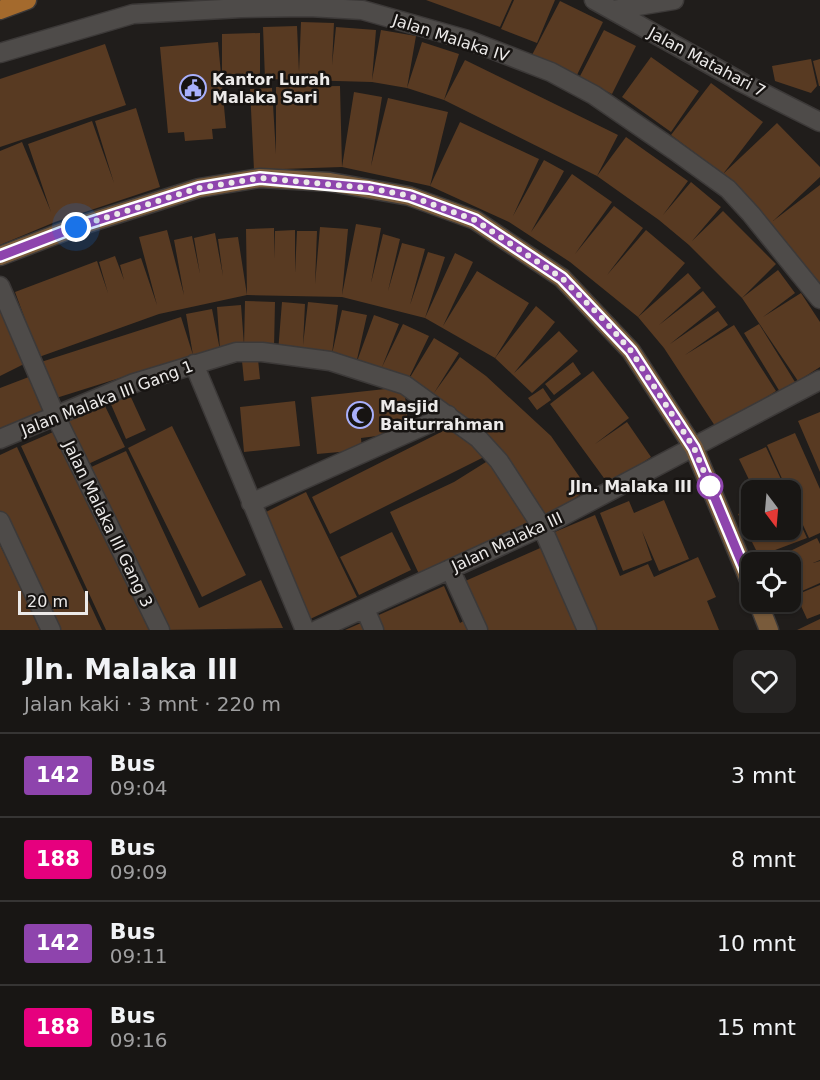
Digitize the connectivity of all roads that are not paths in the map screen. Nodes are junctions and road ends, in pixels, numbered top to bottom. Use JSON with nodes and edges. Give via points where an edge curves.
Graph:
{"nodes":[{"id":1,"x":27,"y":0,"type":"edge"},
{"id":2,"x":594,"y":0,"type":"edge"},
{"id":3,"x":674,"y":0,"type":"edge"},
{"id":4,"x":0,"y":10,"type":"edge"},
{"id":5,"x":614,"y":10,"type":"junction"},
{"id":6,"x":0,"y":53,"type":"edge"},
{"id":7,"x":820,"y":122,"type":"edge"},
{"id":8,"x":0,"y":256,"type":"edge"},
{"id":9,"x":0,"y":286,"type":"edge"},
{"id":10,"x":820,"y":299,"type":"edge"},
{"id":11,"x":194,"y":364,"type":"junction"},
{"id":12,"x":820,"y":380,"type":"edge"},
{"id":13,"x":448,"y":415,"type":"junction"},
{"id":14,"x":56,"y":417,"type":"junction"},
{"id":15,"x":0,"y":439,"type":"edge"},
{"id":16,"x":694,"y":448,"type":"junction"},
{"id":17,"x":251,"y":503,"type":"junction"},
{"id":18,"x":0,"y":521,"type":"edge"},
{"id":19,"x":542,"y":527,"type":"junction"},
{"id":20,"x":741,"y":561,"type":"edge"},
{"id":21,"x":450,"y":569,"type":"junction"},
{"id":22,"x":364,"y":609,"type":"junction"},
{"id":23,"x":762,"y":612,"type":"edge"},
{"id":24,"x":51,"y":630,"type":"edge"},
{"id":25,"x":160,"y":630,"type":"edge"},
{"id":26,"x":305,"y":630,"type":"edge"},
{"id":27,"x":317,"y":630,"type":"edge"},
{"id":28,"x":374,"y":630,"type":"edge"},
{"id":29,"x":478,"y":630,"type":"edge"},
{"id":30,"x":587,"y":630,"type":"edge"},
{"id":31,"x":770,"y":630,"type":"edge"}],
"edges":[{"from":1,"to":4,"type":"main road"},
{"from":2,"to":5,"type":"street","name":"Jalan Matahari 7"},
{"from":3,"to":5,"type":"street"},
{"from":5,"to":7,"type":"street","name":"Jalan Matahari 7"},
{"from":6,"to":10,"type":"street","name":"Jalan Malaka IV","via":[[133,14],[242,8],[362,10],[468,40],[551,72],[594,95],[674,150],[735,197]]},
{"from":8,"to":16,"type":"street","via":[[76,227],[225,182],[260,178],[330,182],[410,196],[475,220],[562,278],[631,351]]},
{"from":9,"to":14,"type":"street","name":"Jalan Malaka III Gang 3"},
{"from":11,"to":13,"type":"street","name":"Jalan Malaka III Gang 1","via":[[236,352],[330,361],[405,385]]},
{"from":11,"to":14,"type":"street","name":"Jalan Malaka III Gang 1","via":[[134,383]]},
{"from":11,"to":17,"type":"street"},
{"from":12,"to":16,"type":"street"},
{"from":13,"to":17,"type":"street"},
{"from":13,"to":19,"type":"street","name":"Jalan Malaka III Gang 1","via":[[489,450]]},
{"from":14,"to":15,"type":"street","name":"Jalan Malaka III Gang 1"},
{"from":14,"to":25,"type":"street","name":"Jalan Malaka III Gang 3"},
{"from":16,"to":19,"type":"street","name":"Jalan Malaka III"},
{"from":16,"to":20,"type":"street"},
{"from":17,"to":26,"type":"street"},
{"from":18,"to":24,"type":"street"},
{"from":19,"to":21,"type":"street","name":"Jalan Malaka III"},
{"from":19,"to":30,"type":"street","name":"Jalan Malaka III Gang 1"},
{"from":21,"to":22,"type":"street","name":"Jalan Malaka III"},
{"from":21,"to":29,"type":"street"},
{"from":22,"to":27,"type":"street","name":"Jalan Malaka III"},
{"from":22,"to":28,"type":"street"},
{"from":23,"to":31,"type":"street"}]}
